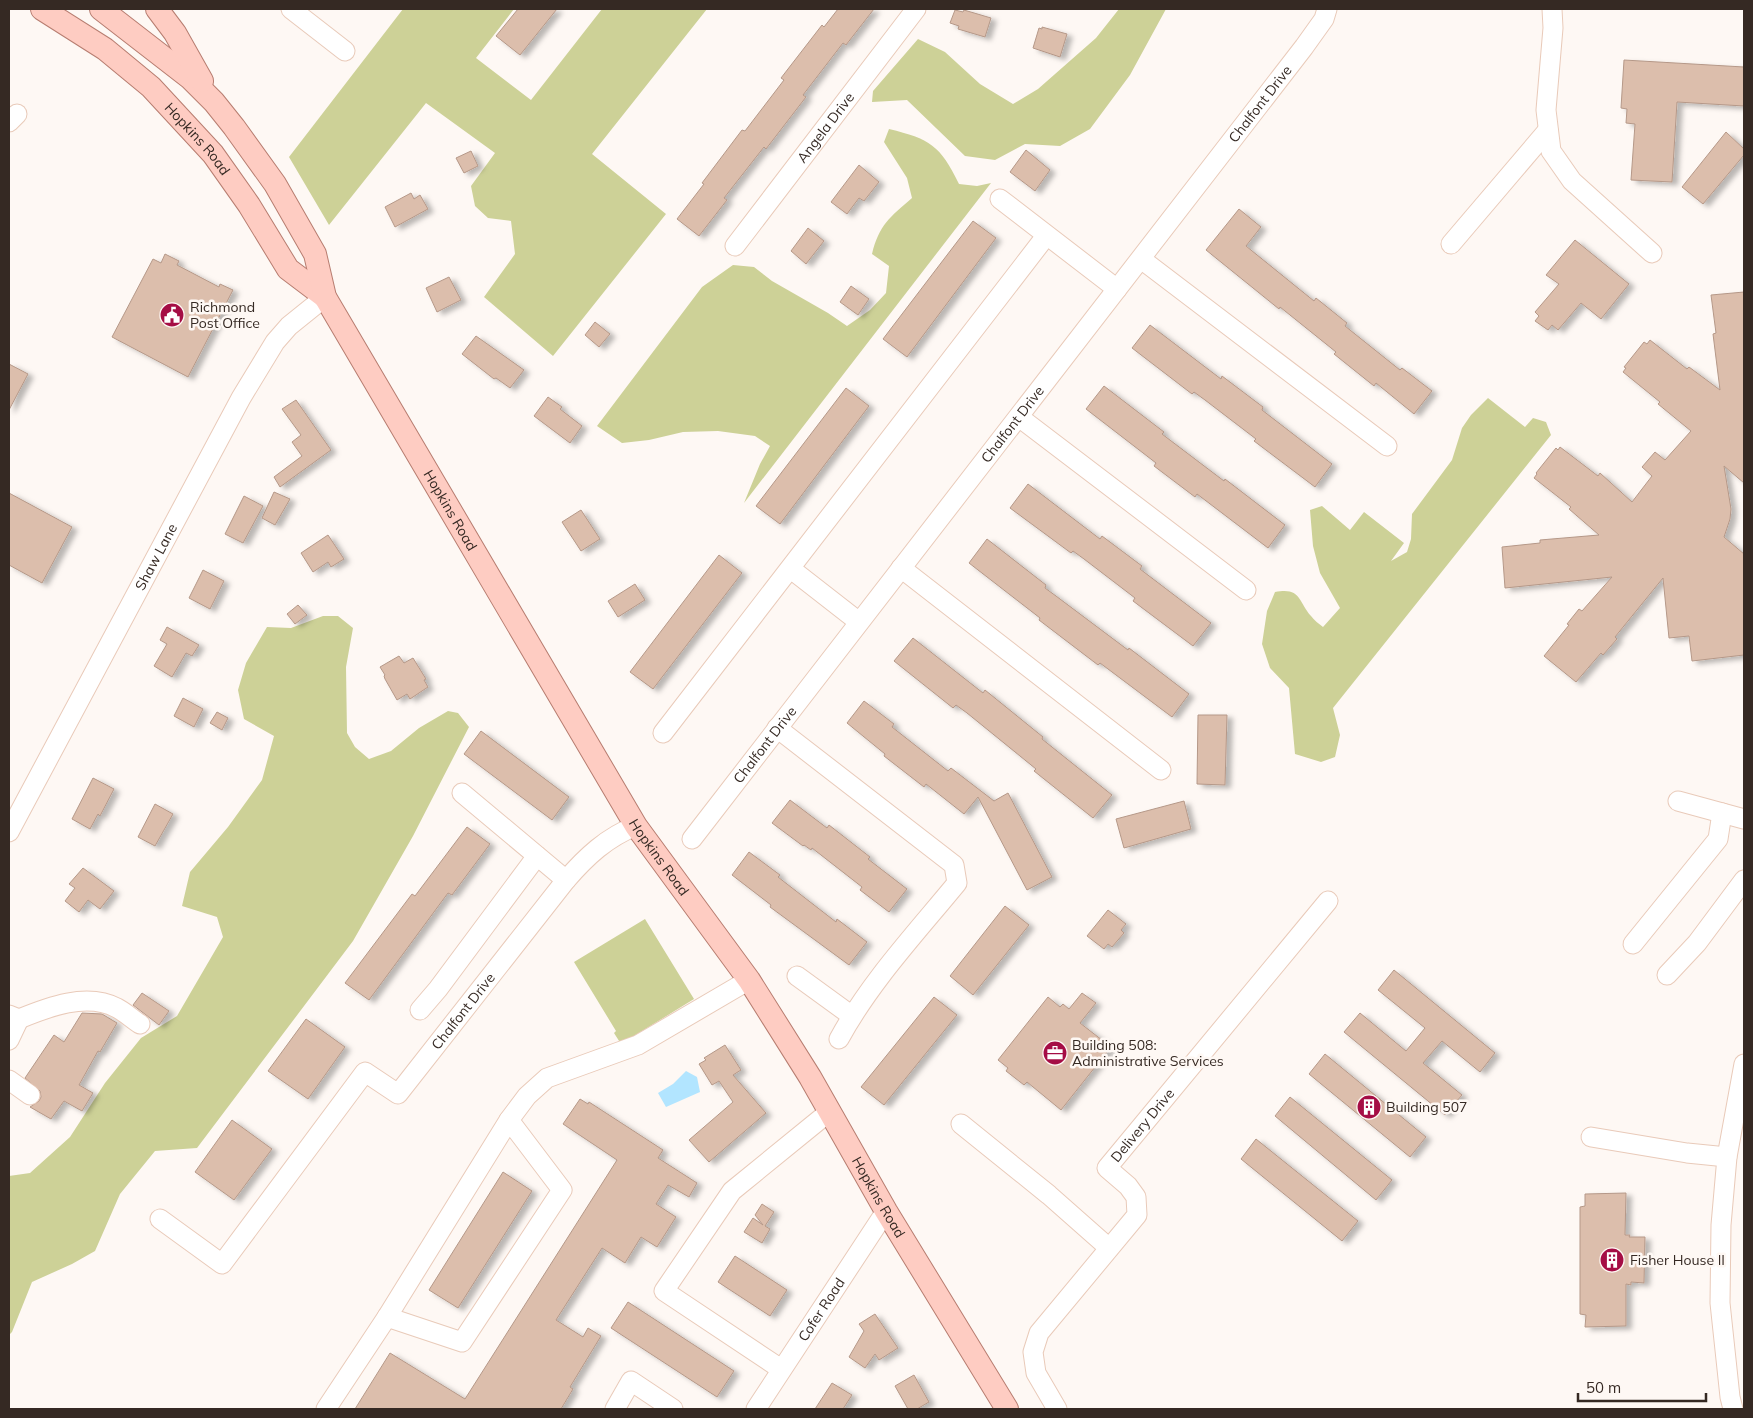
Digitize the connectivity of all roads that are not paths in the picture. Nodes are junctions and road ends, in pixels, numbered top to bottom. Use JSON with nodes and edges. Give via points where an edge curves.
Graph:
{"nodes":[{"id":1,"x":42,"y":9,"type":"edge"},
{"id":2,"x":101,"y":9,"type":"edge"},
{"id":3,"x":157,"y":9,"type":"edge"},
{"id":4,"x":291,"y":9,"type":"edge"},
{"id":5,"x":916,"y":9,"type":"edge"},
{"id":6,"x":1327,"y":9,"type":"edge"},
{"id":7,"x":1552,"y":9,"type":"edge"},
{"id":8,"x":345,"y":51,"type":"dead end"},
{"id":9,"x":214,"y":102,"type":"junction"},
{"id":10,"x":1548,"y":130,"type":"junction"},
{"id":11,"x":1000,"y":199,"type":"dead end"},
{"id":12,"x":1046,"y":236,"type":"junction"},
{"id":13,"x":1451,"y":244,"type":"dead end"},
{"id":14,"x":735,"y":246,"type":"dead end"},
{"id":15,"x":1652,"y":253,"type":"dead end"},
{"id":16,"x":1141,"y":259,"type":"junction"},
{"id":17,"x":1117,"y":289,"type":"junction"},
{"id":18,"x":325,"y":297,"type":"junction"},
{"id":19,"x":1019,"y":417,"type":"junction"},
{"id":20,"x":1386,"y":446,"type":"dead end"},
{"id":21,"x":901,"y":568,"type":"junction"},
{"id":22,"x":790,"y":569,"type":"junction"},
{"id":23,"x":1246,"y":590,"type":"dead end"},
{"id":24,"x":859,"y":622,"type":"junction"},
{"id":25,"x":777,"y":728,"type":"junction"},
{"id":26,"x":662,"y":734,"type":"dead end"},
{"id":27,"x":1161,"y":770,"type":"dead end"},
{"id":28,"x":462,"y":793,"type":"dead end"},
{"id":29,"x":1678,"y":802,"type":"dead end"},
{"id":30,"x":1722,"y":813,"type":"junction"},
{"id":31,"x":1744,"y":820,"type":"edge"},
{"id":32,"x":636,"y":826,"type":"junction"},
{"id":33,"x":9,"y":832,"type":"edge"},
{"id":34,"x":692,"y":838,"type":"dead end"},
{"id":35,"x":537,"y":856,"type":"junction"},
{"id":36,"x":566,"y":880,"type":"junction"},
{"id":37,"x":1744,"y":880,"type":"edge"},
{"id":38,"x":1328,"y":901,"type":"dead end"},
{"id":39,"x":1633,"y":944,"type":"dead end"},
{"id":40,"x":797,"y":976,"type":"dead end"},
{"id":41,"x":1667,"y":976,"type":"dead end"},
{"id":42,"x":749,"y":980,"type":"junction"},
{"id":43,"x":438,"y":989,"type":"junction"},
{"id":44,"x":420,"y":1010,"type":"dead end"},
{"id":45,"x":463,"y":1010,"type":"junction"},
{"id":46,"x":852,"y":1016,"type":"junction"},
{"id":47,"x":14,"y":1017,"type":"edge"},
{"id":48,"x":140,"y":1024,"type":"dead end"},
{"id":49,"x":839,"y":1039,"type":"dead end"},
{"id":50,"x":9,"y":1040,"type":"edge"},
{"id":51,"x":1744,"y":1064,"type":"edge"},
{"id":52,"x":9,"y":1080,"type":"edge"},
{"id":53,"x":30,"y":1095,"type":"dead end"},
{"id":54,"x":829,"y":1112,"type":"junction"},
{"id":55,"x":509,"y":1120,"type":"junction"},
{"id":56,"x":961,"y":1124,"type":"dead end"},
{"id":57,"x":1591,"y":1137,"type":"dead end"},
{"id":58,"x":1733,"y":1150,"type":"edge"},
{"id":59,"x":886,"y":1211,"type":"junction"},
{"id":60,"x":160,"y":1219,"type":"dead end"},
{"id":61,"x":1109,"y":1248,"type":"junction"},
{"id":62,"x":387,"y":1317,"type":"junction"},
{"id":63,"x":781,"y":1369,"type":"junction"},
{"id":64,"x":326,"y":1409,"type":"edge"},
{"id":65,"x":615,"y":1409,"type":"edge"},
{"id":66,"x":672,"y":1409,"type":"edge"},
{"id":67,"x":756,"y":1409,"type":"edge"},
{"id":68,"x":1007,"y":1409,"type":"edge"},
{"id":69,"x":1057,"y":1409,"type":"edge"},
{"id":70,"x":1734,"y":1409,"type":"edge"}],
"edges":[{"from":1,"to":18,"type":"main road","name":"Hopkins Road","via":[[105,49],[151,88],[213,154],[288,269]]},
{"from":2,"to":9,"type":"main road","name":"Hopkins Road","via":[[190,78]]},
{"from":3,"to":9,"type":"main road"},
{"from":4,"to":8,"type":"street"},
{"from":5,"to":14,"type":"street","name":"Angela Drive"},
{"from":6,"to":16,"type":"street","name":"Chalfont Drive","via":[[1324,19],[1304,47]]},
{"from":7,"to":10,"type":"street","via":[[1546,110]]},
{"from":9,"to":18,"type":"main road","name":"Hopkins Road","via":[[275,184],[315,254]]},
{"from":10,"to":13,"type":"street"},
{"from":10,"to":15,"type":"street","via":[[1551,150],[1572,181]]},
{"from":11,"to":12,"type":"street"},
{"from":12,"to":17,"type":"street"},
{"from":12,"to":22,"type":"street"},
{"from":16,"to":17,"type":"street","name":"Chalfont Drive"},
{"from":16,"to":20,"type":"street"},
{"from":17,"to":19,"type":"street","name":"Chalfont Drive"},
{"from":18,"to":32,"type":"main road","name":"Hopkins Road"},
{"from":18,"to":33,"type":"street","name":"Shaw Lane","via":[[289,326],[275,342],[241,398]]},
{"from":19,"to":21,"type":"street","name":"Chalfont Drive"},
{"from":19,"to":23,"type":"street"},
{"from":21,"to":24,"type":"street","name":"Chalfont Drive"},
{"from":21,"to":27,"type":"street"},
{"from":22,"to":24,"type":"street"},
{"from":22,"to":26,"type":"street"},
{"from":24,"to":25,"type":"street","name":"Chalfont Drive"},
{"from":25,"to":34,"type":"street","name":"Chalfont Drive"},
{"from":25,"to":46,"type":"street","via":[[954,865],[957,883]]},
{"from":28,"to":35,"type":"street"},
{"from":29,"to":30,"type":"street"},
{"from":30,"to":31,"type":"street"},
{"from":30,"to":39,"type":"street","via":[[1718,839]]},
{"from":32,"to":36,"type":"street","name":"Chalfont Drive","via":[[618,833],[585,858]]},
{"from":32,"to":42,"type":"main road","name":"Hopkins Road"},
{"from":35,"to":36,"type":"street"},
{"from":35,"to":43,"type":"street"},
{"from":36,"to":45,"type":"street","name":"Chalfont Drive"},
{"from":37,"to":41,"type":"street","via":[[1697,943]]},
{"from":38,"to":61,"type":"street","name":"Delivery Drive","via":[[1107,1168],[1136,1197],[1137,1215]]},
{"from":40,"to":46,"type":"street"},
{"from":42,"to":54,"type":"main road","name":"Hopkins Road"},
{"from":42,"to":55,"type":"street","via":[[638,1045],[547,1078],[527,1096]]},
{"from":43,"to":44,"type":"street"},
{"from":43,"to":45,"type":"street"},
{"from":45,"to":60,"type":"street","name":"Chalfont Drive","via":[[398,1094],[365,1072],[222,1264]]},
{"from":46,"to":49,"type":"street"},
{"from":47,"to":48,"type":"street","via":[[52,1006],[90,1001],[116,1007]]},
{"from":47,"to":50,"type":"street"},
{"from":51,"to":58,"type":"street","via":[[1732,1121]]},
{"from":52,"to":53,"type":"street"},
{"from":54,"to":59,"type":"main road","name":"Hopkins Road"},
{"from":54,"to":63,"type":"street","via":[[732,1191],[664,1291]]},
{"from":55,"to":62,"type":"street"},
{"from":55,"to":62,"type":"street","via":[[562,1190],[462,1342]]},
{"from":56,"to":61,"type":"street"},
{"from":57,"to":58,"type":"street","via":[[1687,1153]]},
{"from":58,"to":70,"type":"street","via":[[1721,1225],[1720,1303]]},
{"from":59,"to":63,"type":"street","name":"Cofer Road"},
{"from":59,"to":68,"type":"main road","name":"Hopkins Road"},
{"from":61,"to":69,"type":"street","name":"Delivery Drive","via":[[1039,1333],[1033,1352],[1036,1374]]},
{"from":62,"to":64,"type":"street"},
{"from":63,"to":67,"type":"street","name":"Cofer Road"},
{"from":65,"to":66,"type":"street","via":[[631,1381]]}]}
